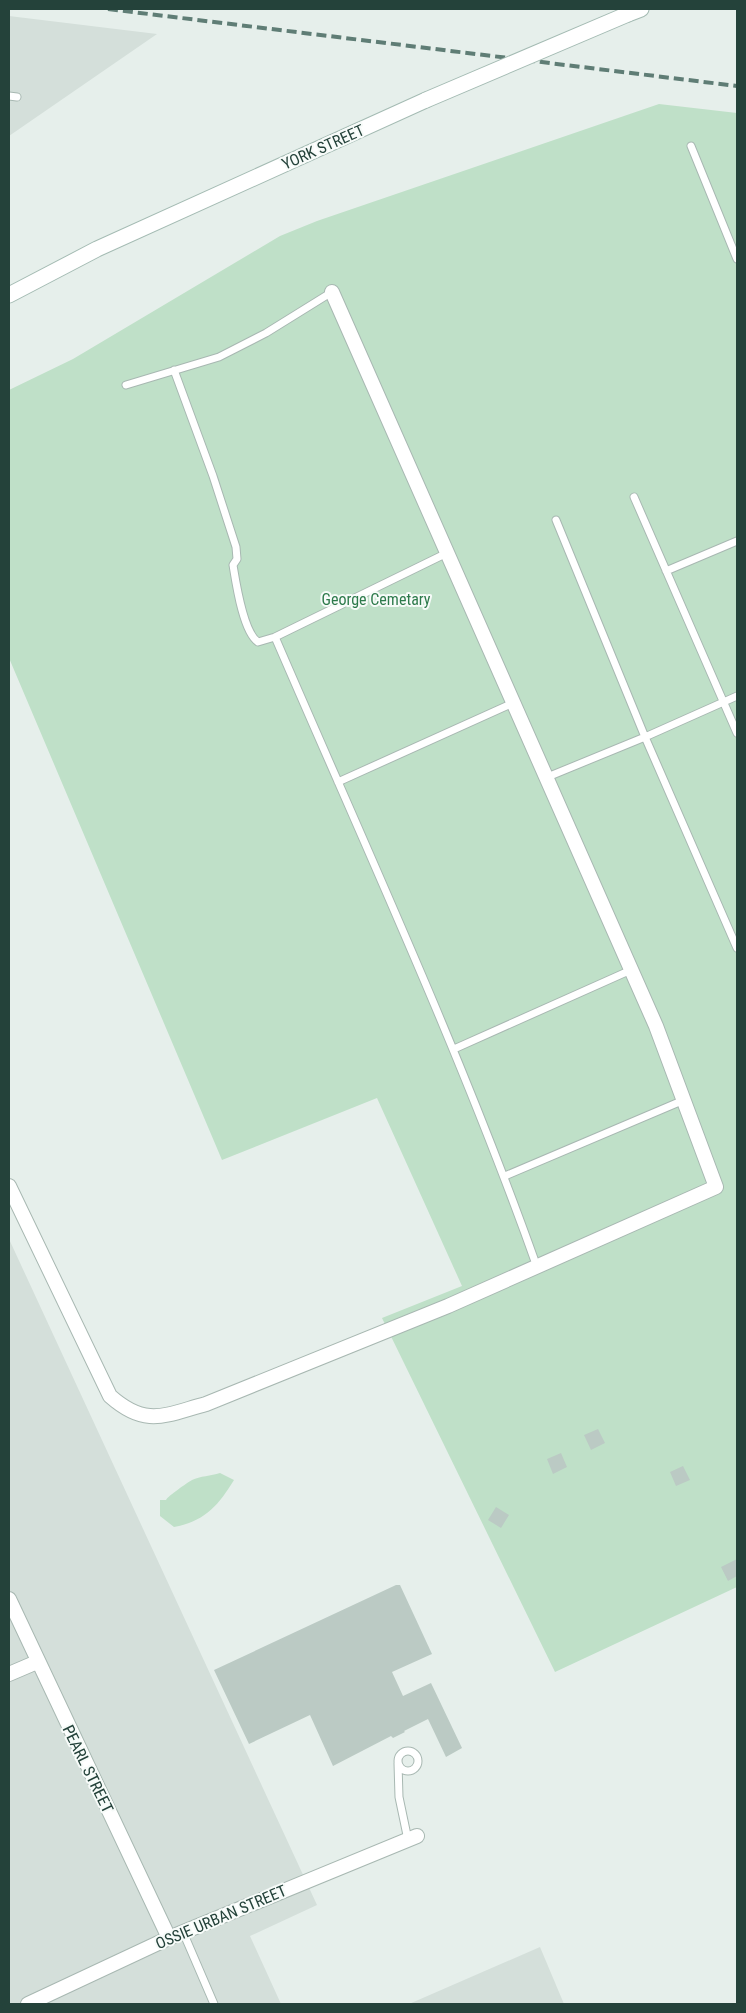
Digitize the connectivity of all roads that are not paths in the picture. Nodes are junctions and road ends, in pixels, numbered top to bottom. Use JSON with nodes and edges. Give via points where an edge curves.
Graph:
{"nodes":[{"id":1,"x":635,"y":12,"type":"edge"},
{"id":2,"x":691,"y":146,"type":"dead end"},
{"id":3,"x":737,"y":259,"type":"edge"},
{"id":4,"x":332,"y":292,"type":"joint"},
{"id":5,"x":9,"y":295,"type":"edge"},
{"id":6,"x":174,"y":370,"type":"junction"},
{"id":7,"x":126,"y":385,"type":"dead end"},
{"id":8,"x":634,"y":497,"type":"dead end"},
{"id":9,"x":556,"y":520,"type":"dead end"},
{"id":10,"x":737,"y":541,"type":"edge"},
{"id":11,"x":447,"y":552,"type":"junction"},
{"id":12,"x":666,"y":571,"type":"junction"},
{"id":13,"x":275,"y":637,"type":"junction"},
{"id":14,"x":737,"y":696,"type":"edge"},
{"id":15,"x":724,"y":702,"type":"junction"},
{"id":16,"x":513,"y":703,"type":"junction"},
{"id":17,"x":737,"y":733,"type":"edge"},
{"id":18,"x":646,"y":737,"type":"junction"},
{"id":19,"x":546,"y":778,"type":"junction"},
{"id":20,"x":338,"y":782,"type":"junction"},
{"id":21,"x":737,"y":948,"type":"edge"},
{"id":22,"x":631,"y":970,"type":"junction"},
{"id":23,"x":454,"y":1049,"type":"junction"},
{"id":24,"x":684,"y":1100,"type":"junction"},
{"id":25,"x":505,"y":1176,"type":"junction"},
{"id":26,"x":9,"y":1186,"type":"edge"},
{"id":27,"x":537,"y":1267,"type":"junction"},
{"id":28,"x":9,"y":1599,"type":"edge"},
{"id":29,"x":37,"y":1662,"type":"junction"},
{"id":30,"x":9,"y":1674,"type":"edge"},
{"id":31,"x":398,"y":1763,"type":"dead end"},
{"id":32,"x":413,"y":1838,"type":"joint"},
{"id":33,"x":183,"y":1932,"type":"junction"},
{"id":34,"x":169,"y":1938,"type":"junction"},
{"id":35,"x":28,"y":2004,"type":"edge"},
{"id":36,"x":214,"y":2004,"type":"edge"}],
"edges":[{"from":1,"to":5,"type":"main road","name":"YORK STREET","bridge":true,"via":[[426,100],[97,249]]},
{"from":2,"to":3,"type":"lane"},
{"from":4,"to":6,"type":"lane","via":[[266,333],[219,357]]},
{"from":4,"to":11,"type":"street"},
{"from":6,"to":7,"type":"lane"},
{"from":6,"to":13,"type":"lane","via":[[236,547],[237,559],[233,565],[236,586],[250,633],[258,642]]},
{"from":8,"to":12,"type":"lane"},
{"from":9,"to":18,"type":"lane"},
{"from":10,"to":12,"type":"lane"},
{"from":11,"to":13,"type":"lane"},
{"from":11,"to":16,"type":"street"},
{"from":12,"to":15,"type":"lane"},
{"from":13,"to":20,"type":"lane"},
{"from":14,"to":15,"type":"lane"},
{"from":15,"to":17,"type":"lane"},
{"from":15,"to":18,"type":"lane"},
{"from":16,"to":19,"type":"street"},
{"from":16,"to":20,"type":"lane"},
{"from":18,"to":19,"type":"lane"},
{"from":18,"to":21,"type":"lane"},
{"from":19,"to":22,"type":"street"},
{"from":20,"to":23,"type":"lane"},
{"from":22,"to":23,"type":"lane"},
{"from":22,"to":24,"type":"street"},
{"from":23,"to":25,"type":"lane"},
{"from":24,"to":25,"type":"lane"},
{"from":24,"to":27,"type":"street","via":[[716,1187]]},
{"from":25,"to":27,"type":"lane"},
{"from":26,"to":27,"type":"street","via":[[110,1396],[124,1408],[146,1417],[206,1404]]},
{"from":28,"to":29,"type":"street","name":"PEARL STREET"},
{"from":29,"to":30,"type":"street"},
{"from":29,"to":34,"type":"street","name":"PEARL STREET"},
{"from":31,"to":32,"type":"lane","via":[[399,1797]]},
{"from":32,"to":33,"type":"street","name":"OSSIE URBAN STREET"},
{"from":33,"to":34,"type":"street","name":"OSSIE URBAN STREET"},
{"from":33,"to":36,"type":"lane"},
{"from":34,"to":35,"type":"street","name":"OSSIE URBAN STREET"}]}
